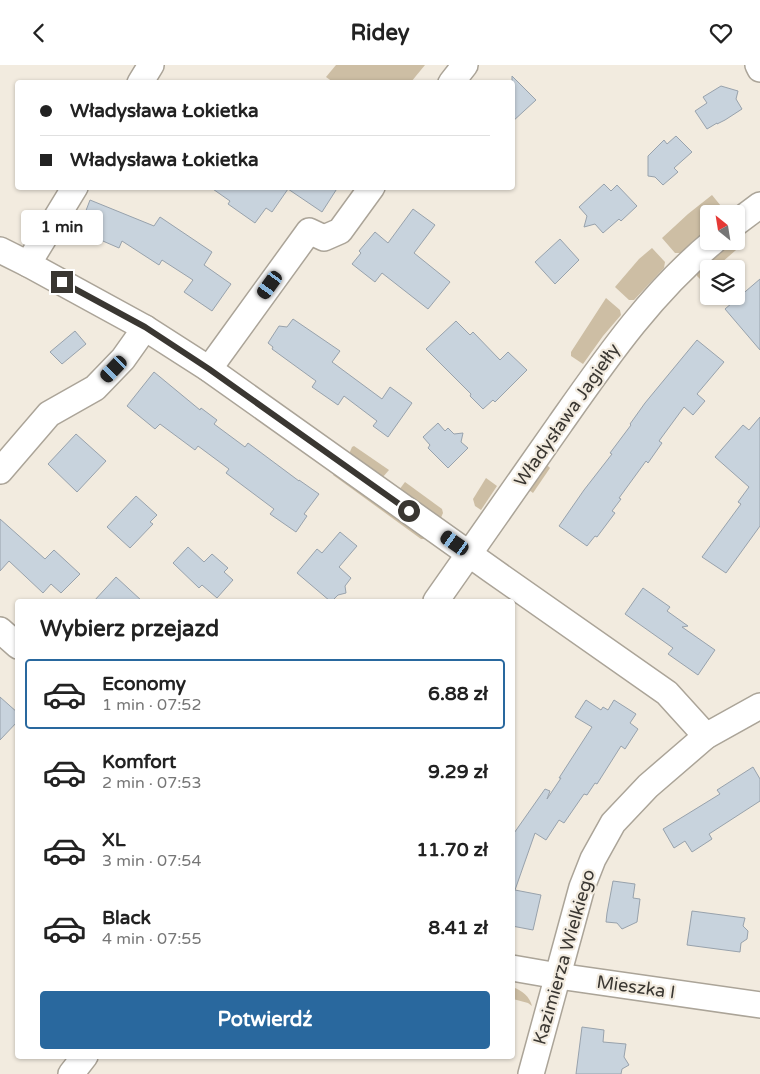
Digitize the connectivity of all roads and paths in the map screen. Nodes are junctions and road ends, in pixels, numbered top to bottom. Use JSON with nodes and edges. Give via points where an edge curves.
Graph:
{"nodes":[{"id":1,"x":150,"y":65,"type":"edge"},
{"id":2,"x":465,"y":65,"type":"edge"},
{"id":3,"x":758,"y":65,"type":"edge"},
{"id":4,"x":760,"y":69,"type":"edge"},
{"id":5,"x":142,"y":80,"type":"edge"},
{"id":6,"x":453,"y":80,"type":"edge"},
{"id":7,"x":73,"y":190,"type":"edge"},
{"id":8,"x":370,"y":190,"type":"edge"},
{"id":9,"x":760,"y":205,"type":"edge"},
{"id":10,"x":745,"y":216,"type":"edge"},
{"id":11,"x":0,"y":250,"type":"edge"},
{"id":12,"x":703,"y":250,"type":"edge"},
{"id":13,"x":28,"y":263,"type":"junction"},
{"id":14,"x":145,"y":327,"type":"junction"},
{"id":15,"x":209,"y":369,"type":"junction"},
{"id":16,"x":0,"y":471,"type":"edge"},
{"id":17,"x":470,"y":554,"type":"junction"},
{"id":18,"x":437,"y":599,"type":"edge"},
{"id":19,"x":0,"y":630,"type":"edge"},
{"id":20,"x":15,"y":643,"type":"edge"},
{"id":21,"x":760,"y":706,"type":"edge"},
{"id":22,"x":706,"y":736,"type":"junction"},
{"id":23,"x":515,"y":969,"type":"edge"},
{"id":24,"x":558,"y":976,"type":"junction"},
{"id":25,"x":760,"y":1005,"type":"edge"},
{"id":26,"x":83,"y":1059,"type":"edge"},
{"id":27,"x":71,"y":1074,"type":"edge"},
{"id":28,"x":531,"y":1074,"type":"edge"}],
"edges":[{"from":1,"to":5,"type":"street"},
{"from":2,"to":6,"type":"street"},
{"from":3,"to":4,"type":"street"},
{"from":7,"to":13,"type":"street"},
{"from":8,"to":15,"type":"street","via":[[340,231],[324,237],[309,231]]},
{"from":9,"to":10,"type":"street"},
{"from":11,"to":13,"type":"street"},
{"from":12,"to":17,"type":"street","name":"Władysława Jagiełły","via":[[649,304],[610,352]]},
{"from":13,"to":14,"type":"street"},
{"from":14,"to":15,"type":"street"},
{"from":14,"to":16,"type":"street","via":[[123,359],[95,388],[49,414]]},
{"from":15,"to":17,"type":"street"},
{"from":17,"to":18,"type":"street","name":"Władysława Jagiełły"},
{"from":17,"to":22,"type":"street","via":[[667,693]]},
{"from":19,"to":20,"type":"street"},
{"from":21,"to":22,"type":"street","name":"Kazimierza Wielkiego"},
{"from":22,"to":24,"type":"street","name":"Kazimierza Wielkiego","via":[[648,786],[613,823],[582,887]]},
{"from":23,"to":24,"type":"street","name":"Mieszka I"},
{"from":24,"to":25,"type":"street","name":"Mieszka I"},
{"from":24,"to":28,"type":"street","name":"Kazimierza Wielkiego"},
{"from":26,"to":27,"type":"street"}]}
